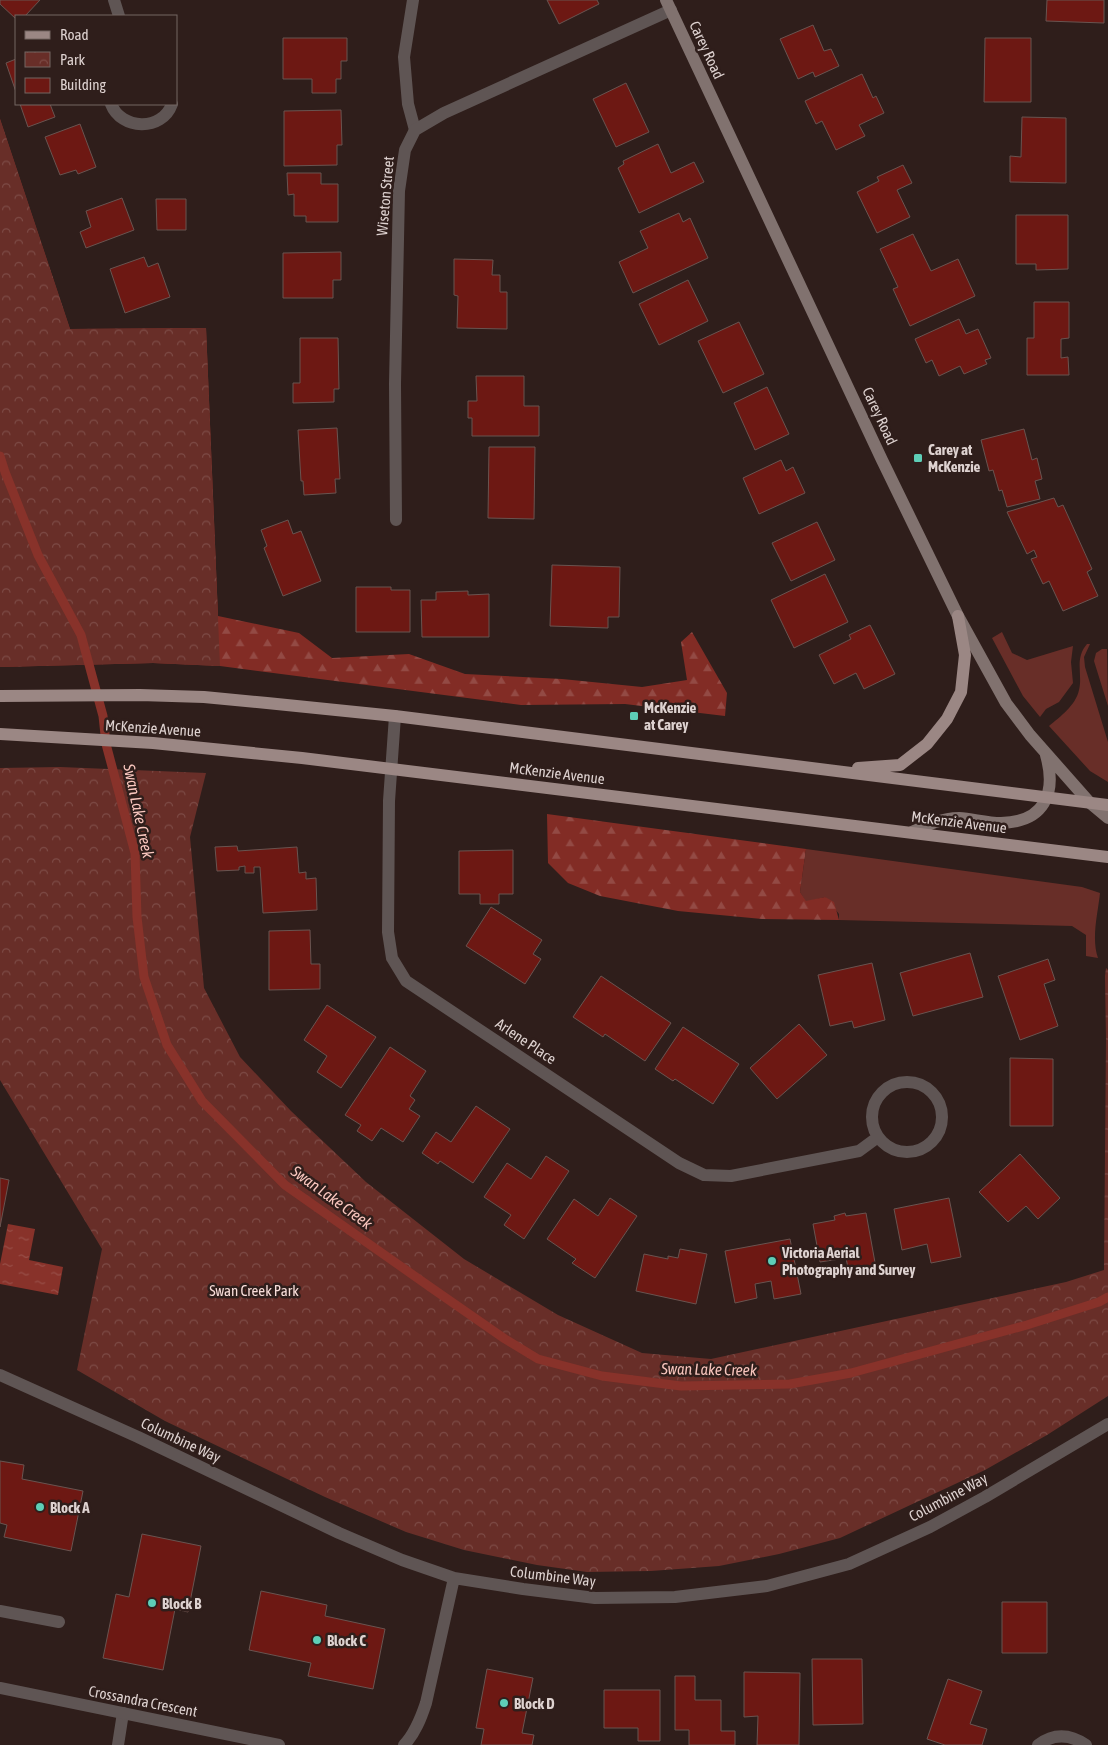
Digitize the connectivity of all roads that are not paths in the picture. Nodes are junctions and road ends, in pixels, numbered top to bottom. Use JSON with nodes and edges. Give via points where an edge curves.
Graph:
{"nodes":[{"id":1,"x":114,"y":0,"type":"edge"},
{"id":2,"x":413,"y":0,"type":"edge"},
{"id":3,"x":669,"y":5,"type":"edge"},
{"id":4,"x":119,"y":15,"type":"edge"},
{"id":5,"x":111,"y":105,"type":"edge"},
{"id":6,"x":172,"y":105,"type":"edge"},
{"id":7,"x":415,"y":130,"type":"junction"},
{"id":8,"x":396,"y":520,"type":"dead end"},
{"id":9,"x":958,"y":616,"type":"junction"},
{"id":10,"x":0,"y":696,"type":"edge"},
{"id":11,"x":395,"y":716,"type":"junction"},
{"id":12,"x":0,"y":734,"type":"edge"},
{"id":13,"x":1046,"y":753,"type":"junction"},
{"id":14,"x":391,"y":768,"type":"junction"},
{"id":15,"x":834,"y":770,"type":"junction"},
{"id":16,"x":1047,"y":798,"type":"junction"},
{"id":17,"x":1090,"y":803,"type":"junction"},
{"id":18,"x":1108,"y":805,"type":"edge"},
{"id":19,"x":1108,"y":818,"type":"edge"},
{"id":20,"x":912,"y":832,"type":"junction"},
{"id":21,"x":1108,"y":857,"type":"edge"},
{"id":22,"x":878,"y":1137,"type":"junction"},
{"id":23,"x":0,"y":1375,"type":"edge"},
{"id":24,"x":1108,"y":1424,"type":"edge"},
{"id":25,"x":454,"y":1578,"type":"junction"},
{"id":26,"x":0,"y":1611,"type":"edge"},
{"id":27,"x":59,"y":1622,"type":"dead end"},
{"id":28,"x":0,"y":1688,"type":"edge"},
{"id":29,"x":124,"y":1713,"type":"junction"},
{"id":30,"x":118,"y":1745,"type":"edge"},
{"id":31,"x":279,"y":1745,"type":"edge"},
{"id":32,"x":404,"y":1745,"type":"edge"},
{"id":33,"x":1038,"y":1745,"type":"edge"},
{"id":34,"x":1086,"y":1745,"type":"edge"}],
"edges":[{"from":1,"to":4,"type":"street"},
{"from":2,"to":7,"type":"street","via":[[404,57],[408,104]]},
{"from":3,"to":7,"type":"street"},
{"from":3,"to":9,"type":"street","name":"Carey Road"},
{"from":5,"to":6,"type":"street","via":[[126,122],[142,125],[158,121]]},
{"from":7,"to":8,"type":"street","name":"Wiseton Street","via":[[404,150],[399,191]]},
{"from":9,"to":13,"type":"street","name":"Carey Road","via":[[1006,703]]},
{"from":9,"to":15,"type":"main road","via":[[965,655],[961,692],[947,719],[927,744],[900,765]]},
{"from":10,"to":11,"type":"main road","name":"McKenzie Avenue","via":[[204,697]]},
{"from":11,"to":14,"type":"street","name":"Arlene Place"},
{"from":11,"to":15,"type":"main road","name":"McKenzie Avenue"},
{"from":12,"to":14,"type":"main road","name":"McKenzie Avenue","via":[[153,743]]},
{"from":13,"to":16,"type":"street","via":[[1051,771]]},
{"from":13,"to":17,"type":"street","name":"Carey Road"},
{"from":14,"to":20,"type":"main road","name":"McKenzie Avenue"},
{"from":14,"to":22,"type":"street","name":"Arlene Place","via":[[388,932],[392,958],[406,981],[679,1163],[704,1175],[731,1176],[859,1151]]},
{"from":15,"to":16,"type":"main road","name":"McKenzie Avenue"},
{"from":16,"to":17,"type":"main road","name":"McKenzie Avenue"},
{"from":16,"to":20,"type":"street","via":[[1031,817],[1016,822],[958,818],[933,822]]},
{"from":17,"to":18,"type":"main road","name":"McKenzie Avenue"},
{"from":17,"to":19,"type":"street","name":"Carey Road"},
{"from":20,"to":21,"type":"main road","name":"McKenzie Avenue"},
{"from":22,"to":22,"type":"street","via":[[890,1148],[906,1152],[922,1149],[934,1139],[941,1125],[941,1109],[935,1096],[922,1086],[908,1082],[892,1085],[880,1094],[873,1108],[872,1123]]},
{"from":23,"to":25,"type":"street","name":"Columbine Way","via":[[340,1533]]},
{"from":24,"to":25,"type":"street","name":"Columbine Way","via":[[930,1527],[848,1564],[767,1586],[675,1597],[595,1598]]},
{"from":25,"to":32,"type":"street","via":[[426,1703],[420,1721]]},
{"from":26,"to":27,"type":"street"},
{"from":28,"to":29,"type":"street","name":"Crossandra Crescent"},
{"from":29,"to":30,"type":"street"},
{"from":29,"to":31,"type":"street","name":"Crossandra Crescent"},
{"from":33,"to":34,"type":"street","via":[[1054,1736],[1065,1736]]}]}
